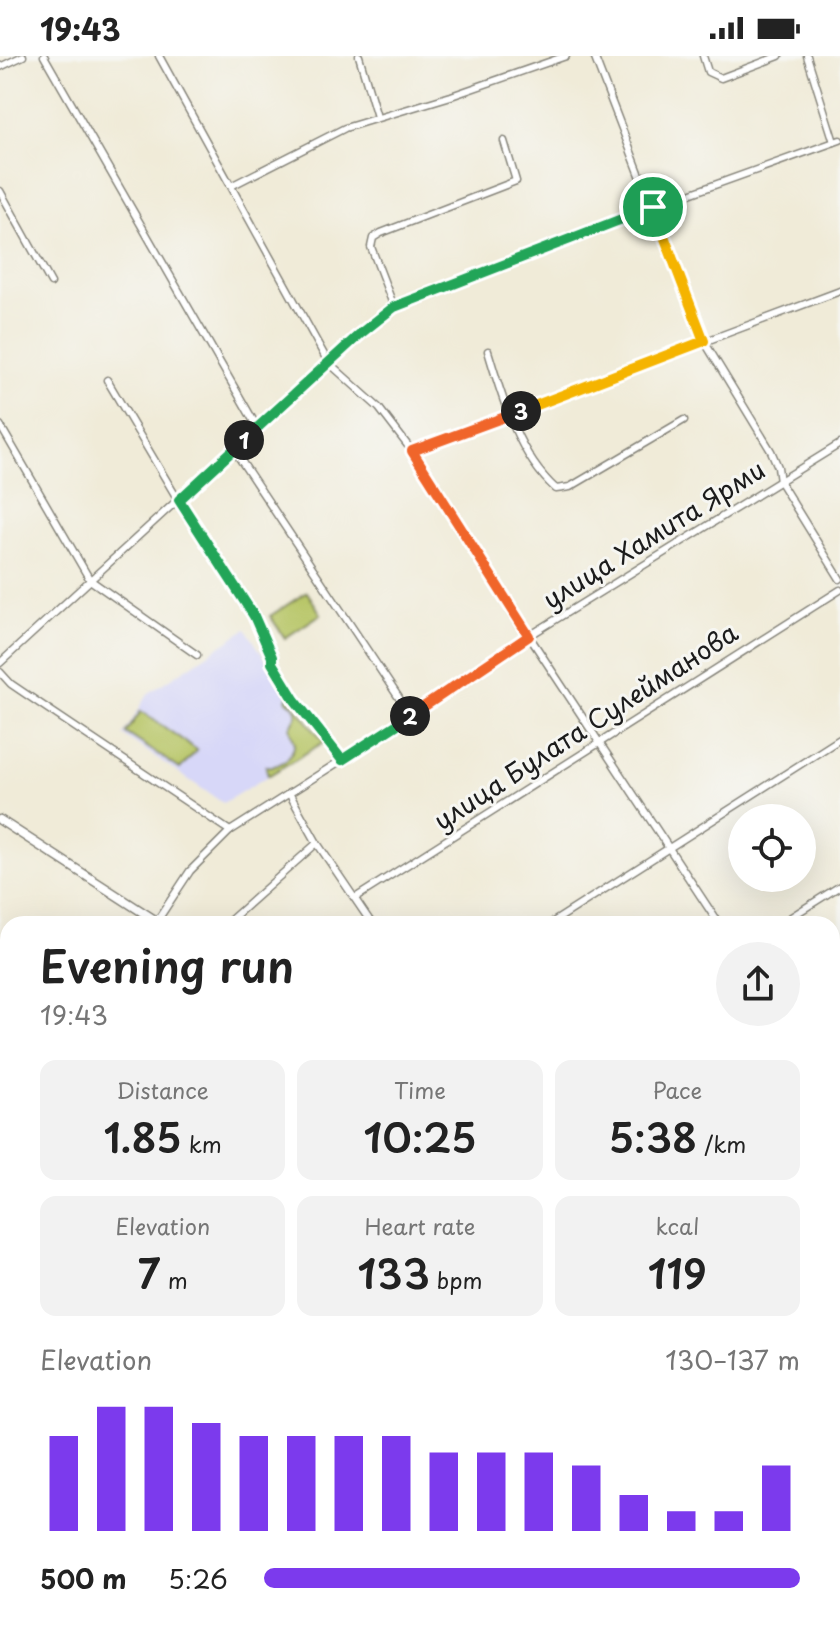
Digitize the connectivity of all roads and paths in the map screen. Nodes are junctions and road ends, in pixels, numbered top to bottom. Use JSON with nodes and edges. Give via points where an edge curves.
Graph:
{"nodes":[{"id":1,"x":23,"y":56,"type":"edge"},
{"id":2,"x":44,"y":56,"type":"edge"},
{"id":3,"x":159,"y":56,"type":"edge"},
{"id":4,"x":359,"y":56,"type":"edge"},
{"id":5,"x":536,"y":56,"type":"edge"},
{"id":6,"x":566,"y":56,"type":"edge"},
{"id":7,"x":594,"y":56,"type":"edge"},
{"id":8,"x":703,"y":56,"type":"edge"},
{"id":9,"x":779,"y":56,"type":"edge"},
{"id":10,"x":807,"y":56,"type":"edge"},
{"id":11,"x":539,"y":65,"type":"junction"},
{"id":12,"x":0,"y":67,"type":"edge"},
{"id":13,"x":377,"y":117,"type":"junction"},
{"id":14,"x":504,"y":141,"type":"dead end"},
{"id":15,"x":837,"y":141,"type":"edge"},
{"id":16,"x":231,"y":186,"type":"junction"},
{"id":17,"x":0,"y":191,"type":"edge"},
{"id":18,"x":653,"y":207,"type":"junction"},
{"id":19,"x":51,"y":283,"type":"dead end"},
{"id":20,"x":840,"y":291,"type":"edge"},
{"id":21,"x":394,"y":307,"type":"junction"},
{"id":22,"x":704,"y":341,"type":"junction"},
{"id":23,"x":488,"y":351,"type":"dead end"},
{"id":24,"x":328,"y":362,"type":"junction"},
{"id":25,"x":107,"y":380,"type":"dead end"},
{"id":26,"x":507,"y":416,"type":"junction"},
{"id":27,"x":684,"y":420,"type":"dead end"},
{"id":28,"x":0,"y":425,"type":"edge"},
{"id":29,"x":257,"y":427,"type":"junction"},
{"id":30,"x":840,"y":444,"type":"edge"},
{"id":31,"x":234,"y":450,"type":"junction"},
{"id":32,"x":412,"y":451,"type":"junction"},
{"id":33,"x":780,"y":482,"type":"junction"},
{"id":34,"x":179,"y":500,"type":"junction"},
{"id":35,"x":840,"y":579,"type":"edge"},
{"id":36,"x":90,"y":580,"type":"junction"},
{"id":37,"x":840,"y":590,"type":"edge"},
{"id":38,"x":529,"y":636,"type":"junction"},
{"id":39,"x":197,"y":655,"type":"dead end"},
{"id":40,"x":0,"y":663,"type":"edge"},
{"id":41,"x":0,"y":672,"type":"edge"},
{"id":42,"x":411,"y":716,"type":"junction"},
{"id":43,"x":840,"y":739,"type":"edge"},
{"id":44,"x":599,"y":744,"type":"junction"},
{"id":45,"x":342,"y":760,"type":"junction"},
{"id":46,"x":289,"y":793,"type":"junction"},
{"id":47,"x":0,"y":820,"type":"edge"},
{"id":48,"x":230,"y":831,"type":"junction"},
{"id":49,"x":317,"y":843,"type":"junction"},
{"id":50,"x":670,"y":847,"type":"junction"},
{"id":51,"x":840,"y":886,"type":"edge"},
{"id":52,"x":355,"y":898,"type":"junction"},
{"id":53,"x":148,"y":916,"type":"edge"},
{"id":54,"x":163,"y":916,"type":"edge"},
{"id":55,"x":235,"y":916,"type":"edge"},
{"id":56,"x":367,"y":916,"type":"edge"},
{"id":57,"x":562,"y":916,"type":"edge"},
{"id":58,"x":714,"y":916,"type":"edge"},
{"id":59,"x":793,"y":916,"type":"edge"}],
"edges":[{"from":1,"to":12,"type":"street"},
{"from":2,"to":29,"type":"street"},
{"from":3,"to":16,"type":"street"},
{"from":4,"to":13,"type":"street"},
{"from":5,"to":11,"type":"street"},
{"from":6,"to":11,"type":"street"},
{"from":7,"to":18,"type":"street"},
{"from":8,"to":9,"type":"street","via":[[708,72],[721,78]]},
{"from":10,"to":15,"type":"street"},
{"from":11,"to":13,"type":"street"},
{"from":13,"to":16,"type":"street"},
{"from":14,"to":21,"type":"street","via":[[516,181],[373,238],[371,247]]},
{"from":15,"to":18,"type":"street"},
{"from":16,"to":24,"type":"street"},
{"from":17,"to":19,"type":"street"},
{"from":18,"to":21,"type":"street"},
{"from":18,"to":22,"type":"street"},
{"from":20,"to":22,"type":"street"},
{"from":21,"to":24,"type":"street"},
{"from":22,"to":26,"type":"street"},
{"from":22,"to":33,"type":"street","via":[[771,451]]},
{"from":23,"to":26,"type":"street"},
{"from":24,"to":29,"type":"street"},
{"from":24,"to":32,"type":"street","via":[[379,408]]},
{"from":25,"to":34,"type":"street"},
{"from":26,"to":27,"type":"street","via":[[556,489],[570,487]]},
{"from":26,"to":32,"type":"street"},
{"from":28,"to":36,"type":"street"},
{"from":29,"to":31,"type":"street"},
{"from":30,"to":33,"type":"street","name":"улица Хамита Ярми"},
{"from":31,"to":34,"type":"street"},
{"from":31,"to":42,"type":"street"},
{"from":32,"to":38,"type":"street"},
{"from":33,"to":35,"type":"street"},
{"from":33,"to":38,"type":"street","name":"улица Хамита Ярми"},
{"from":34,"to":36,"type":"street"},
{"from":34,"to":45,"type":"street","via":[[254,616],[272,663],[294,699]]},
{"from":36,"to":39,"type":"street"},
{"from":36,"to":40,"type":"street"},
{"from":37,"to":44,"type":"street","name":"улица Булата Сулейманова"},
{"from":38,"to":42,"type":"street","name":"улица Хамита Ярми"},
{"from":38,"to":44,"type":"street"},
{"from":41,"to":48,"type":"street"},
{"from":42,"to":45,"type":"street","name":"улица Хамита Ярми"},
{"from":43,"to":50,"type":"street"},
{"from":44,"to":50,"type":"street"},
{"from":44,"to":52,"type":"street","name":"улица Булата Сулейманова"},
{"from":45,"to":46,"type":"street","name":"улица Хамита Ярми"},
{"from":46,"to":48,"type":"street","name":"улица Хамита Ярми"},
{"from":46,"to":49,"type":"street"},
{"from":47,"to":53,"type":"street"},
{"from":48,"to":54,"type":"street","name":"улица Хамита Ярми","via":[[190,871]]},
{"from":49,"to":52,"type":"street"},
{"from":49,"to":55,"type":"street"},
{"from":50,"to":57,"type":"street"},
{"from":50,"to":58,"type":"street"},
{"from":51,"to":59,"type":"street"},
{"from":52,"to":56,"type":"street"}]}
